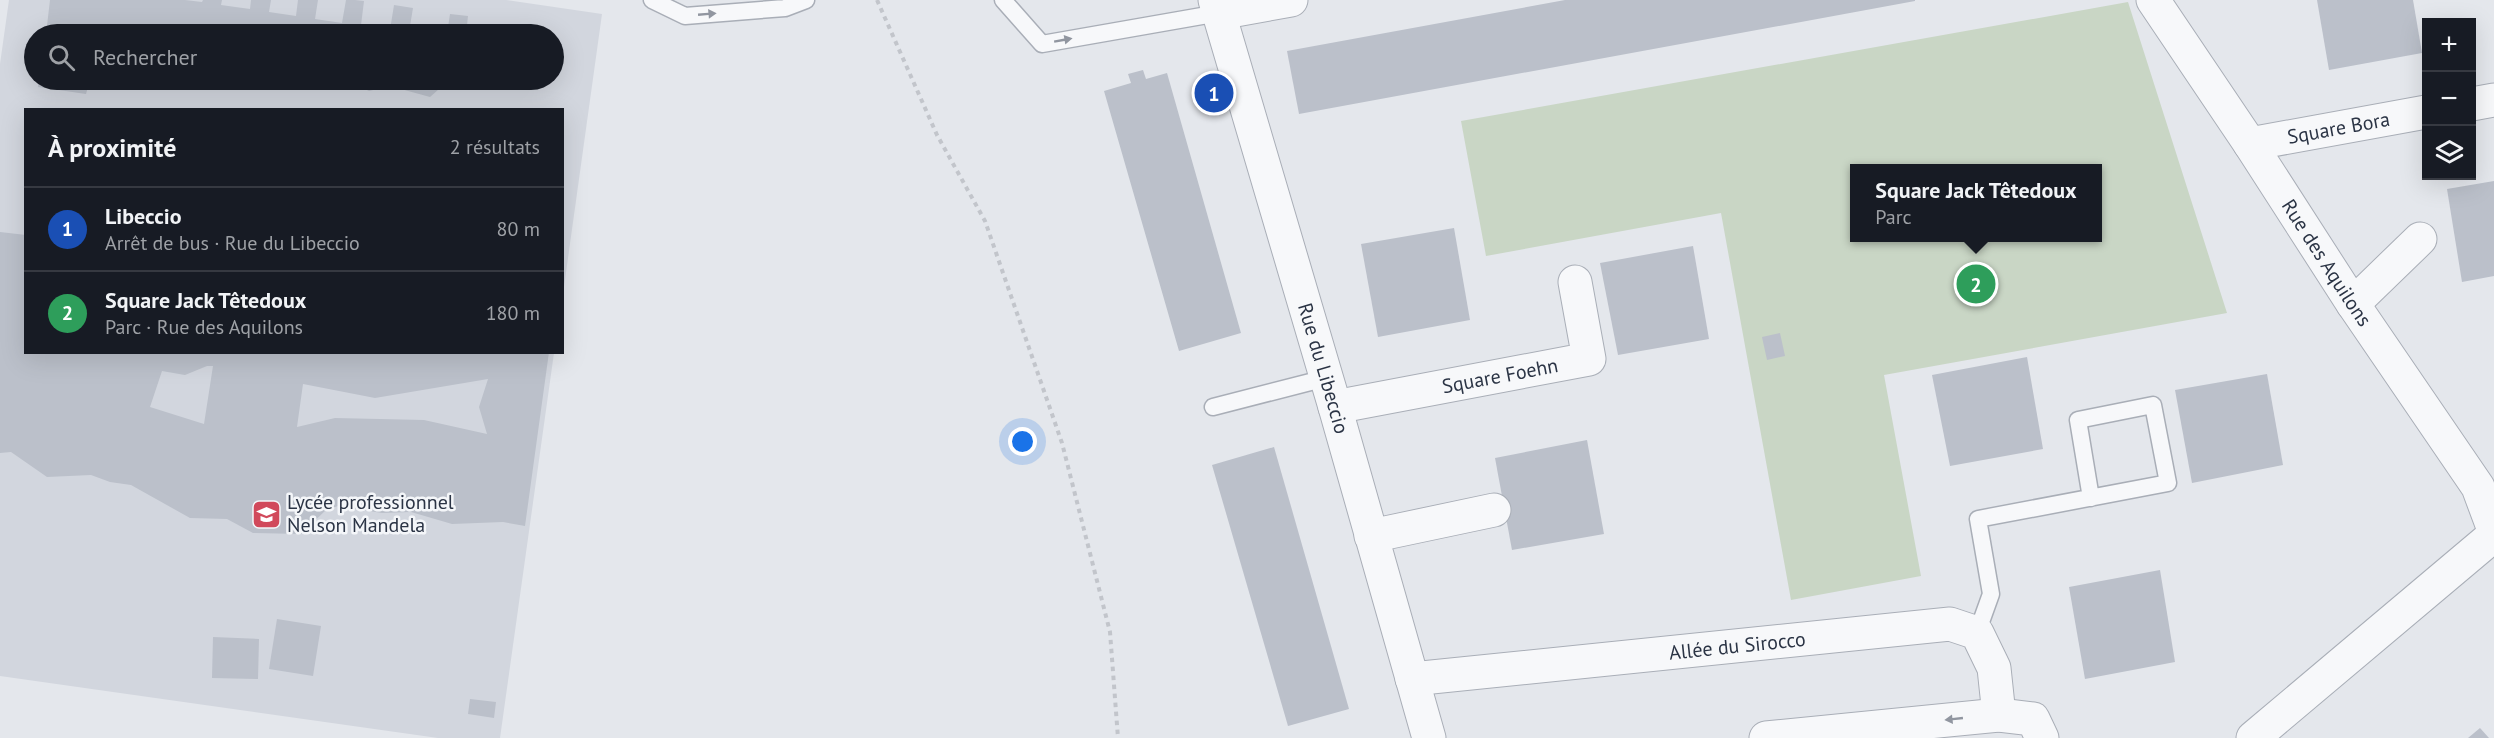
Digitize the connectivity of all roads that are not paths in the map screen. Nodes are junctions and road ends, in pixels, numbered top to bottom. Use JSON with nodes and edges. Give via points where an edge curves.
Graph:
{"nodes":[{"id":1,"x":652,"y":0,"type":"edge"},
{"id":2,"x":806,"y":0,"type":"edge"},
{"id":3,"x":1003,"y":0,"type":"edge"},
{"id":4,"x":1291,"y":0,"type":"edge"},
{"id":5,"x":2153,"y":0,"type":"edge"},
{"id":6,"x":1217,"y":6,"type":"edge"},
{"id":7,"x":2494,"y":100,"type":"edge"},
{"id":8,"x":2476,"y":103,"type":"edge"},
{"id":9,"x":2422,"y":113,"type":"edge"},
{"id":10,"x":2250,"y":144,"type":"junction"},
{"id":11,"x":2420,"y":239,"type":"dead end"},
{"id":12,"x":1575,"y":282,"type":"dead end"},
{"id":13,"x":2353,"y":304,"type":"junction"},
{"id":14,"x":1331,"y":392,"type":"junction"},
{"id":15,"x":1213,"y":407,"type":"dead end"},
{"id":16,"x":2091,"y":498,"type":"junction"},
{"id":17,"x":1494,"y":510,"type":"dead end"},
{"id":18,"x":2494,"y":530,"type":"edge"},
{"id":19,"x":2494,"y":536,"type":"edge"},
{"id":20,"x":1371,"y":537,"type":"junction"},
{"id":21,"x":1977,"y":633,"type":"junction"},
{"id":22,"x":1412,"y":679,"type":"junction"},
{"id":23,"x":1999,"y":715,"type":"junction"},
{"id":24,"x":1429,"y":738,"type":"edge"},
{"id":25,"x":1766,"y":738,"type":"edge"},
{"id":26,"x":2042,"y":738,"type":"edge"},
{"id":27,"x":2253,"y":738,"type":"edge"}],
"edges":[{"from":1,"to":2,"type":"lane","one_way":true,"via":[[685,16],[785,8]]},
{"from":3,"to":6,"type":"lane","one_way":true,"via":[[1041,44]]},
{"from":4,"to":6,"type":"street"},
{"from":5,"to":10,"type":"street","name":"Rue des Aquilons"},
{"from":6,"to":14,"type":"street","name":"Rue du Libeccio"},
{"from":7,"to":8,"type":"street"},
{"from":9,"to":10,"type":"street","name":"Square Bora"},
{"from":10,"to":13,"type":"street","name":"Rue des Aquilons"},
{"from":11,"to":13,"type":"street"},
{"from":12,"to":14,"type":"street","name":"Square Foehn","via":[[1589,359]]},
{"from":13,"to":18,"type":"street","name":"Rue des Aquilons","via":[[2478,487]]},
{"from":14,"to":15,"type":"lane"},
{"from":14,"to":20,"type":"street","name":"Rue du Libeccio"},
{"from":16,"to":16,"type":"lane","via":[[2168,483],[2153,405],[2078,420]]},
{"from":16,"to":21,"type":"lane","via":[[1978,519],[1991,594]]},
{"from":17,"to":20,"type":"street"},
{"from":19,"to":27,"type":"street"},
{"from":20,"to":22,"type":"street","name":"Rue du Libeccio"},
{"from":21,"to":22,"type":"street","name":"Allée du Sirocco","via":[[1950,624]]},
{"from":21,"to":23,"type":"street","via":[[1994,668]]},
{"from":22,"to":24,"type":"street","name":"Rue du Libeccio"},
{"from":23,"to":25,"type":"street","one_way":true},
{"from":23,"to":26,"type":"street","via":[[2033,719]]}]}
